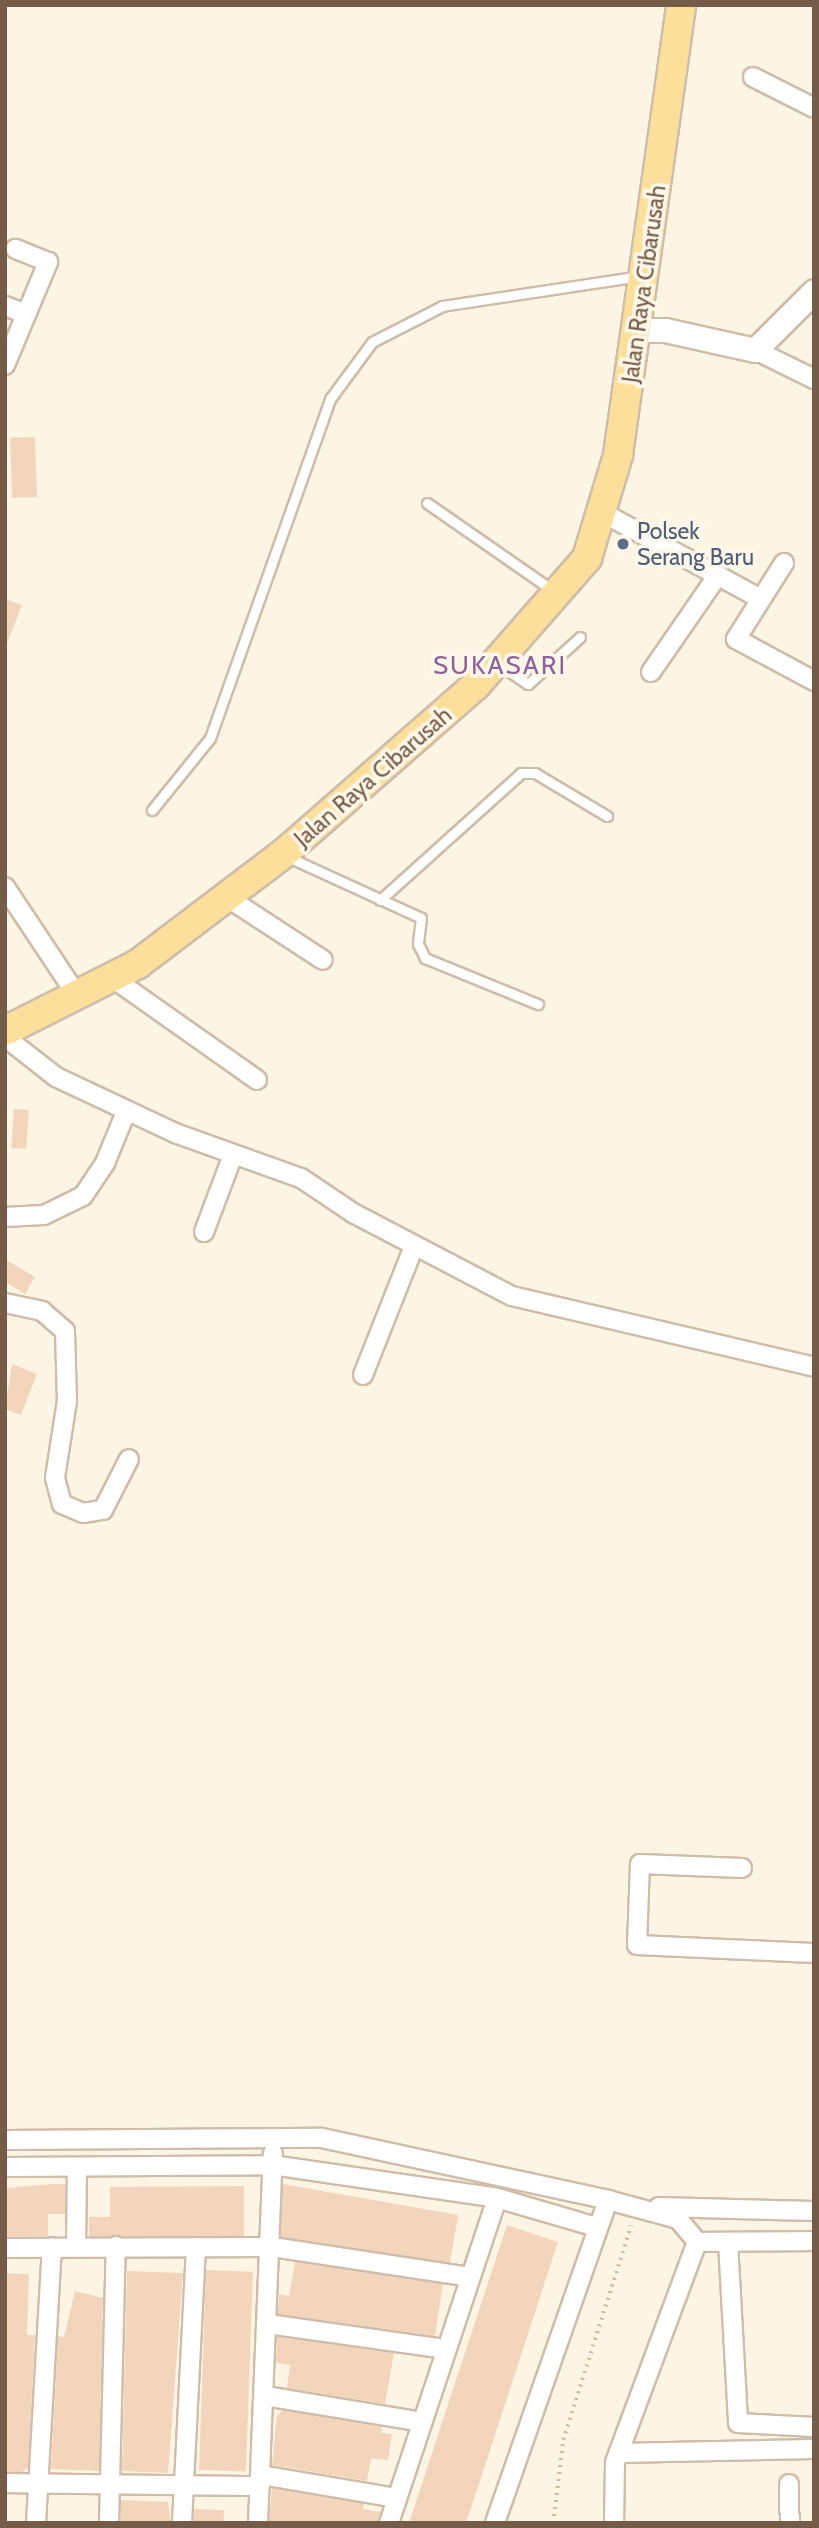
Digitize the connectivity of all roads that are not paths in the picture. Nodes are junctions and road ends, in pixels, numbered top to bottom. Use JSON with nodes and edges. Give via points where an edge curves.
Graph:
{"nodes":[{"id":1,"x":681,"y":5,"type":"edge"},
{"id":2,"x":753,"y":76,"type":"dead end"},
{"id":3,"x":814,"y":108,"type":"edge"},
{"id":4,"x":16,"y":249,"type":"dead end"},
{"id":5,"x":645,"y":275,"type":"junction"},
{"id":6,"x":814,"y":291,"type":"edge"},
{"id":7,"x":5,"y":306,"type":"edge"},
{"id":8,"x":26,"y":314,"type":"junction"},
{"id":9,"x":637,"y":330,"type":"junction"},
{"id":10,"x":755,"y":350,"type":"junction"},
{"id":11,"x":5,"y":366,"type":"edge"},
{"id":12,"x":814,"y":379,"type":"edge"},
{"id":13,"x":427,"y":503,"type":"dead end"},
{"id":14,"x":605,"y":514,"type":"junction"},
{"id":15,"x":784,"y":563,"type":"dead end"},
{"id":16,"x":718,"y":575,"type":"junction"},
{"id":17,"x":559,"y":595,"type":"junction"},
{"id":18,"x":757,"y":597,"type":"junction"},
{"id":19,"x":580,"y":638,"type":"dead end"},
{"id":20,"x":496,"y":663,"type":"junction"},
{"id":21,"x":651,"y":671,"type":"dead end"},
{"id":22,"x":814,"y":681,"type":"edge"},
{"id":23,"x":152,"y":810,"type":"dead end"},
{"id":24,"x":607,"y":816,"type":"dead end"},
{"id":25,"x":283,"y":855,"type":"junction"},
{"id":26,"x":5,"y":887,"type":"edge"},
{"id":27,"x":228,"y":898,"type":"junction"},
{"id":28,"x":380,"y":900,"type":"junction"},
{"id":29,"x":323,"y":960,"type":"dead end"},
{"id":30,"x":114,"y":979,"type":"junction"},
{"id":31,"x":78,"y":997,"type":"junction"},
{"id":32,"x":538,"y":1004,"type":"dead end"},
{"id":33,"x":5,"y":1031,"type":"edge"},
{"id":34,"x":5,"y":1037,"type":"edge"},
{"id":35,"x":257,"y":1080,"type":"dead end"},
{"id":36,"x":126,"y":1112,"type":"junction"},
{"id":37,"x":233,"y":1155,"type":"junction"},
{"id":38,"x":5,"y":1217,"type":"edge"},
{"id":39,"x":204,"y":1232,"type":"dead end"},
{"id":40,"x":414,"y":1246,"type":"junction"},
{"id":41,"x":5,"y":1303,"type":"edge"},
{"id":42,"x":814,"y":1367,"type":"edge"},
{"id":43,"x":363,"y":1376,"type":"dead end"},
{"id":44,"x":130,"y":1459,"type":"dead end"},
{"id":45,"x":742,"y":1868,"type":"dead end"},
{"id":46,"x":814,"y":1953,"type":"edge"},
{"id":47,"x":273,"y":2139,"type":"junction"},
{"id":48,"x":5,"y":2140,"type":"edge"},
{"id":49,"x":272,"y":2165,"type":"junction"},
{"id":50,"x":5,"y":2167,"type":"edge"},
{"id":51,"x":78,"y":2168,"type":"junction"},
{"id":52,"x":497,"y":2198,"type":"junction"},
{"id":53,"x":608,"y":2200,"type":"junction"},
{"id":54,"x":635,"y":2206,"type":"junction"},
{"id":55,"x":814,"y":2211,"type":"edge"},
{"id":56,"x":596,"y":2227,"type":"junction"},
{"id":57,"x":814,"y":2241,"type":"edge"},
{"id":58,"x":697,"y":2242,"type":"junction"},
{"id":59,"x":728,"y":2242,"type":"junction"},
{"id":60,"x":116,"y":2246,"type":"junction"},
{"id":61,"x":52,"y":2247,"type":"junction"},
{"id":62,"x":76,"y":2247,"type":"junction"},
{"id":63,"x":195,"y":2247,"type":"junction"},
{"id":64,"x":272,"y":2247,"type":"junction"},
{"id":65,"x":5,"y":2248,"type":"edge"},
{"id":66,"x":470,"y":2277,"type":"junction"},
{"id":67,"x":268,"y":2324,"type":"junction"},
{"id":68,"x":446,"y":2349,"type":"junction"},
{"id":69,"x":265,"y":2396,"type":"junction"},
{"id":70,"x":422,"y":2422,"type":"junction"},
{"id":71,"x":814,"y":2427,"type":"edge"},
{"id":72,"x":814,"y":2449,"type":"edge"},
{"id":73,"x":618,"y":2452,"type":"junction"},
{"id":74,"x":260,"y":2481,"type":"junction"},
{"id":75,"x":5,"y":2483,"type":"edge"},
{"id":76,"x":38,"y":2484,"type":"junction"},
{"id":77,"x":789,"y":2484,"type":"dead end"},
{"id":78,"x":111,"y":2485,"type":"junction"},
{"id":79,"x":185,"y":2485,"type":"junction"},
{"id":80,"x":397,"y":2498,"type":"junction"},
{"id":81,"x":36,"y":2523,"type":"edge"},
{"id":82,"x":109,"y":2523,"type":"edge"},
{"id":83,"x":181,"y":2523,"type":"edge"},
{"id":84,"x":258,"y":2523,"type":"edge"},
{"id":85,"x":389,"y":2523,"type":"edge"},
{"id":86,"x":495,"y":2523,"type":"edge"},
{"id":87,"x":614,"y":2523,"type":"edge"},
{"id":88,"x":790,"y":2523,"type":"edge"}],
"edges":[{"from":1,"to":5,"type":"main road","name":"Jalan Raya Cibarusah"},
{"from":2,"to":3,"type":"street"},
{"from":4,"to":8,"type":"street","via":[[48,262]]},
{"from":5,"to":9,"type":"main road","name":"Jalan Raya Cibarusah"},
{"from":5,"to":23,"type":"lane","via":[[442,306],[372,342],[330,399],[209,738]]},
{"from":6,"to":10,"type":"street"},
{"from":7,"to":8,"type":"street"},
{"from":8,"to":11,"type":"street"},
{"from":9,"to":10,"type":"street","via":[[678,332]]},
{"from":9,"to":14,"type":"main road","name":"Jalan Raya Cibarusah"},
{"from":10,"to":12,"type":"street"},
{"from":13,"to":17,"type":"lane"},
{"from":14,"to":16,"type":"street"},
{"from":14,"to":17,"type":"main road","name":"Jalan Raya Cibarusah","via":[[587,558]]},
{"from":15,"to":18,"type":"street"},
{"from":16,"to":18,"type":"street"},
{"from":16,"to":21,"type":"street"},
{"from":17,"to":20,"type":"main road","name":"Jalan Raya Cibarusah"},
{"from":18,"to":22,"type":"street","via":[[737,642]]},
{"from":19,"to":20,"type":"lane","via":[[528,684]]},
{"from":20,"to":25,"type":"main road","name":"Jalan Raya Cibarusah"},
{"from":24,"to":28,"type":"lane","via":[[535,773],[521,773]]},
{"from":25,"to":27,"type":"main road","name":"Jalan Raya Cibarusah"},
{"from":25,"to":28,"type":"lane"},
{"from":26,"to":31,"type":"street"},
{"from":27,"to":29,"type":"street"},
{"from":27,"to":30,"type":"main road","name":"Jalan Raya Cibarusah"},
{"from":28,"to":32,"type":"lane","via":[[421,918],[418,944],[425,958]]},
{"from":30,"to":31,"type":"main road","name":"Jalan Raya Cibarusah"},
{"from":30,"to":35,"type":"street"},
{"from":31,"to":33,"type":"main road","name":"Jalan Raya Cibarusah"},
{"from":34,"to":36,"type":"street","via":[[56,1077]]},
{"from":36,"to":37,"type":"street"},
{"from":36,"to":38,"type":"street","via":[[105,1163],[83,1196],[44,1215]]},
{"from":37,"to":39,"type":"street"},
{"from":37,"to":40,"type":"street","via":[[301,1178]]},
{"from":40,"to":42,"type":"street","via":[[512,1296],[575,1315]]},
{"from":40,"to":43,"type":"street"},
{"from":41,"to":44,"type":"street","via":[[42,1311],[65,1331],[67,1401],[55,1478],[62,1504],[83,1513],[103,1510]]},
{"from":45,"to":46,"type":"street","via":[[640,1864],[637,1945]]},
{"from":47,"to":48,"type":"street"},
{"from":47,"to":49,"type":"street"},
{"from":47,"to":53,"type":"street","via":[[354,2142]]},
{"from":49,"to":51,"type":"street"},
{"from":49,"to":52,"type":"street"},
{"from":49,"to":64,"type":"street"},
{"from":50,"to":51,"type":"street"},
{"from":51,"to":62,"type":"street"},
{"from":52,"to":56,"type":"street"},
{"from":52,"to":66,"type":"street"},
{"from":53,"to":54,"type":"street"},
{"from":53,"to":56,"type":"street"},
{"from":54,"to":55,"type":"street"},
{"from":54,"to":58,"type":"street","via":[[678,2219]]},
{"from":56,"to":86,"type":"street"},
{"from":57,"to":59,"type":"street"},
{"from":58,"to":59,"type":"street"},
{"from":58,"to":73,"type":"street"},
{"from":59,"to":71,"type":"street","via":[[737,2423]]},
{"from":60,"to":62,"type":"street"},
{"from":60,"to":63,"type":"street"},
{"from":60,"to":78,"type":"street"},
{"from":61,"to":62,"type":"street"},
{"from":61,"to":65,"type":"street"},
{"from":61,"to":76,"type":"street"},
{"from":63,"to":64,"type":"street"},
{"from":63,"to":79,"type":"street"},
{"from":64,"to":66,"type":"street"},
{"from":64,"to":67,"type":"street"},
{"from":66,"to":68,"type":"street"},
{"from":67,"to":68,"type":"street"},
{"from":67,"to":69,"type":"street"},
{"from":68,"to":70,"type":"street"},
{"from":69,"to":70,"type":"street"},
{"from":69,"to":74,"type":"street"},
{"from":70,"to":80,"type":"street"},
{"from":72,"to":73,"type":"street"},
{"from":73,"to":87,"type":"street"},
{"from":74,"to":79,"type":"street"},
{"from":74,"to":80,"type":"street"},
{"from":74,"to":84,"type":"street"},
{"from":75,"to":76,"type":"street"},
{"from":76,"to":78,"type":"street"},
{"from":76,"to":81,"type":"street"},
{"from":77,"to":88,"type":"street"},
{"from":78,"to":79,"type":"street"},
{"from":78,"to":82,"type":"street"},
{"from":79,"to":83,"type":"street"},
{"from":80,"to":85,"type":"street"}]}
